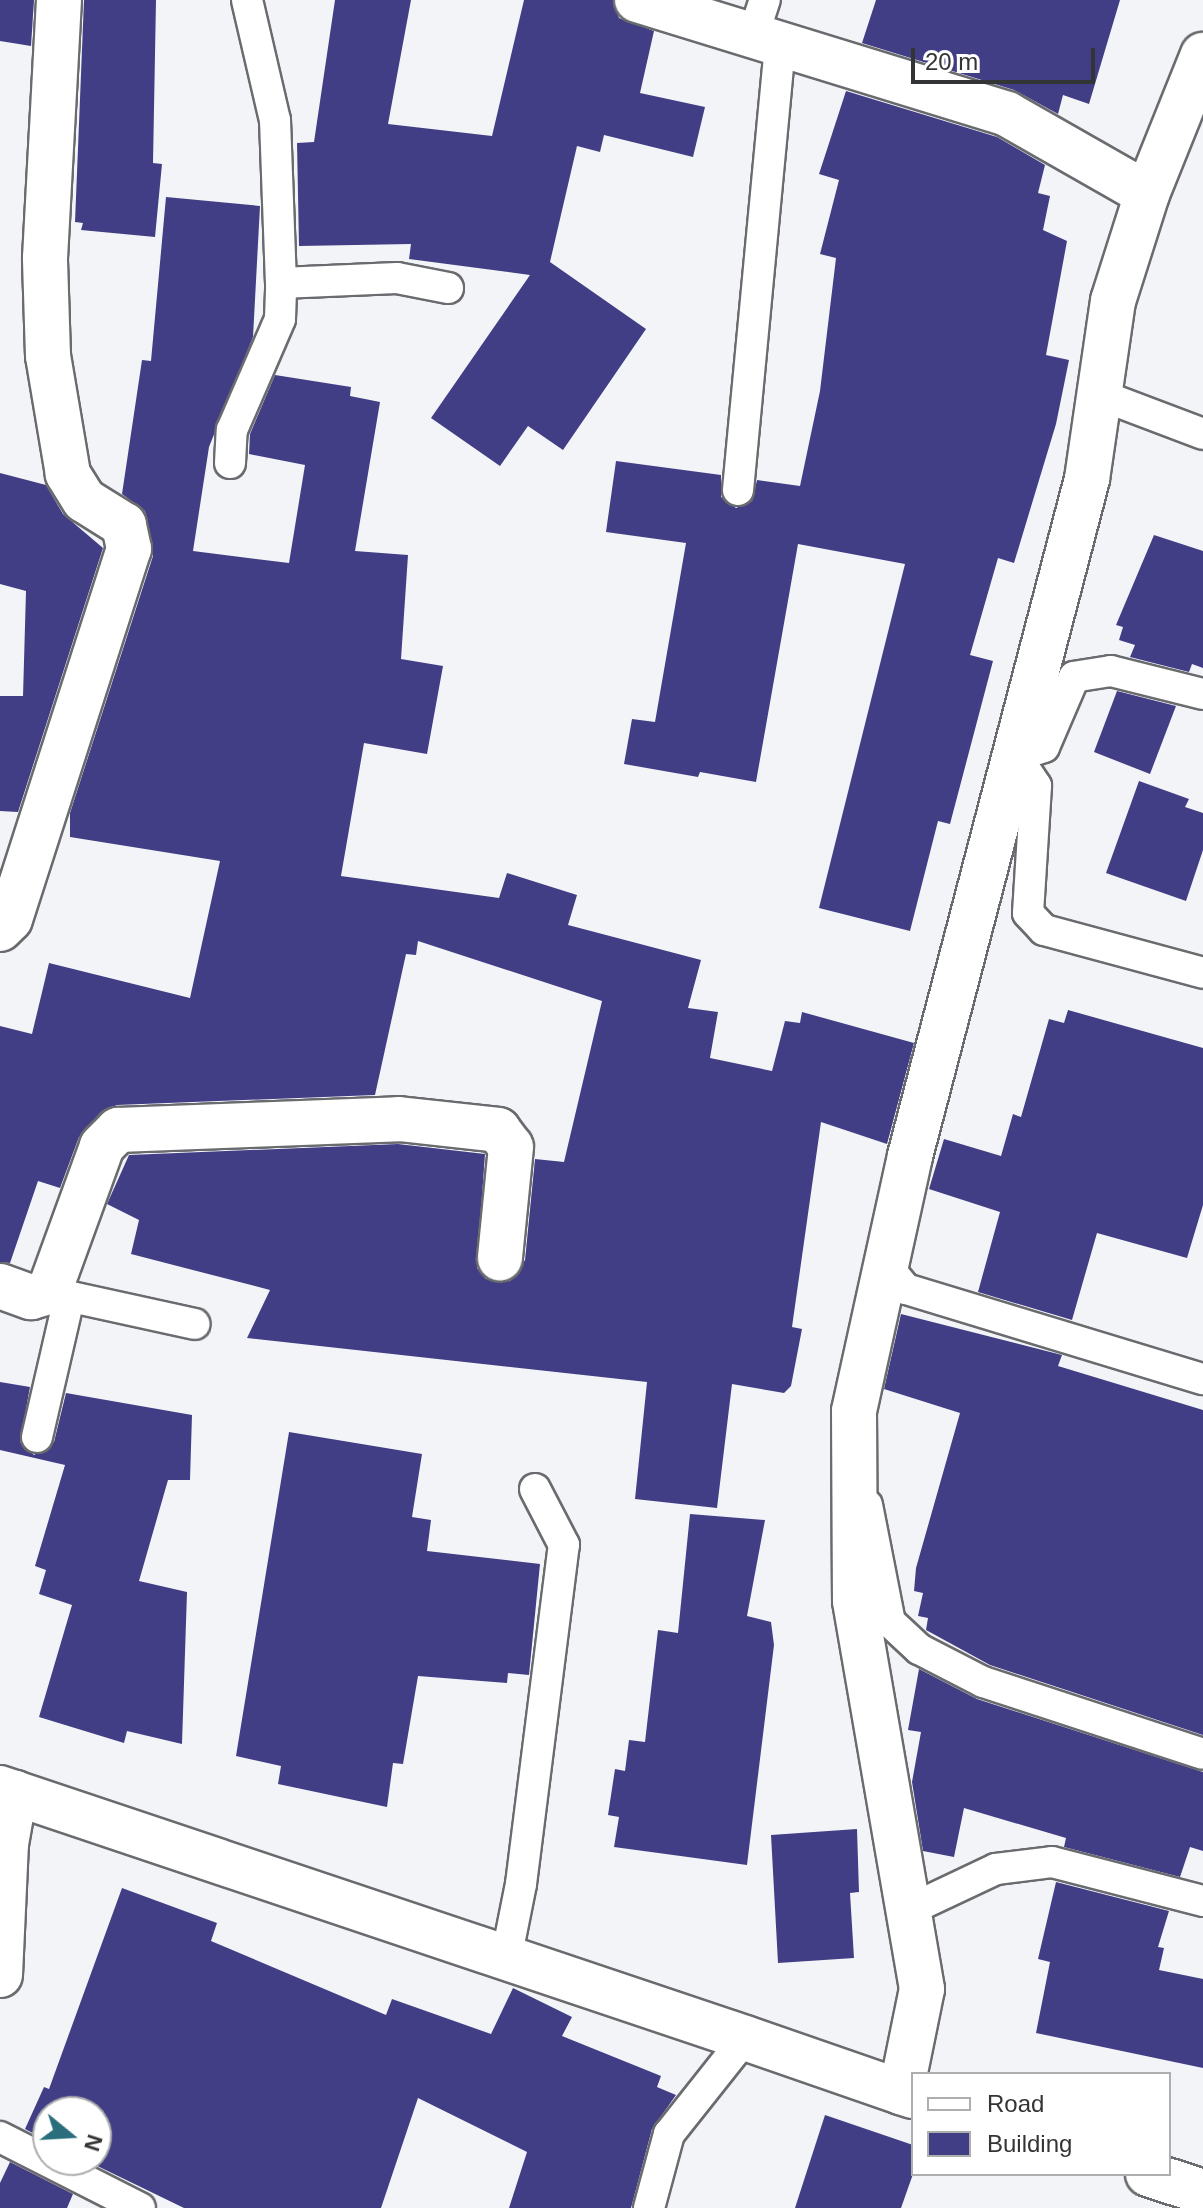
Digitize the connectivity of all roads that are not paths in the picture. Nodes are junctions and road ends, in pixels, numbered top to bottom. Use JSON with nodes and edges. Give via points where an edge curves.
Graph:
{"nodes":[{"id":1,"x":59,"y":0,"type":"edge"},
{"id":2,"x":247,"y":0,"type":"edge"},
{"id":3,"x":637,"y":0,"type":"edge"},
{"id":4,"x":766,"y":26,"type":"edge"},
{"id":5,"x":1203,"y":55,"type":"edge"},
{"id":6,"x":1194,"y":109,"type":"edge"},
{"id":7,"x":1147,"y":194,"type":"junction"},
{"id":8,"x":281,"y":283,"type":"junction"},
{"id":9,"x":448,"y":288,"type":"dead end"},
{"id":10,"x":1103,"y":396,"type":"junction"},
{"id":11,"x":1203,"y":434,"type":"edge"},
{"id":12,"x":230,"y":463,"type":"dead end"},
{"id":13,"x":738,"y":490,"type":"dead end"},
{"id":14,"x":1203,"y":694,"type":"edge"},
{"id":15,"x":1016,"y":756,"type":"junction"},
{"id":16,"x":0,"y":929,"type":"edge"},
{"id":17,"x":1203,"y":973,"type":"edge"},
{"id":18,"x":500,"y":1258,"type":"dead end"},
{"id":19,"x":884,"y":1263,"type":"junction"},
{"id":20,"x":0,"y":1286,"type":"edge"},
{"id":21,"x":59,"y":1295,"type":"junction"},
{"id":22,"x":195,"y":1324,"type":"dead end"},
{"id":23,"x":1203,"y":1379,"type":"edge"},
{"id":24,"x":37,"y":1437,"type":"dead end"},
{"id":25,"x":535,"y":1489,"type":"dead end"},
{"id":26,"x":851,"y":1497,"type":"junction"},
{"id":27,"x":1203,"y":1754,"type":"edge"},
{"id":28,"x":7,"y":1790,"type":"edge"},
{"id":29,"x":1203,"y":1901,"type":"edge"},
{"id":30,"x":907,"y":1911,"type":"junction"},
{"id":31,"x":506,"y":1959,"type":"junction"},
{"id":32,"x":0,"y":1975,"type":"edge"},
{"id":33,"x":745,"y":2038,"type":"junction"},
{"id":34,"x":907,"y":2094,"type":"edge"},
{"id":35,"x":0,"y":2137,"type":"edge"},
{"id":36,"x":1154,"y":2176,"type":"edge"},
{"id":37,"x":1203,"y":2192,"type":"edge"},
{"id":38,"x":140,"y":2208,"type":"edge"},
{"id":39,"x":649,"y":2208,"type":"edge"}],
"edges":[{"from":1,"to":16,"type":"street","via":[[45,258],[48,356],[68,474],[84,500],[124,525],[129,549],[10,919]]},
{"from":2,"to":8,"type":"lane","via":[[275,120]]},
{"from":3,"to":4,"type":"street"},
{"from":4,"to":7,"type":"street","via":[[1007,114]]},
{"from":4,"to":13,"type":"lane"},
{"from":5,"to":6,"type":"street"},
{"from":6,"to":7,"type":"street"},
{"from":7,"to":10,"type":"street","via":[[1113,301]]},
{"from":8,"to":9,"type":"lane","via":[[397,278]]},
{"from":8,"to":12,"type":"lane","via":[[280,319],[232,430]]},
{"from":10,"to":11,"type":"lane"},
{"from":10,"to":15,"type":"street"},
{"from":14,"to":15,"type":"lane","via":[[1111,671],[1074,677],[1044,747]]},
{"from":15,"to":17,"type":"lane","via":[[1036,786],[1028,913],[1044,930]]},
{"from":15,"to":19,"type":"street"},
{"from":18,"to":21,"type":"street","via":[[511,1147],[498,1130],[399,1119],[118,1130],[102,1146]]},
{"from":19,"to":23,"type":"lane","via":[[906,1289]]},
{"from":19,"to":26,"type":"street","via":[[854,1411]]},
{"from":20,"to":21,"type":"street","via":[[31,1297]]},
{"from":21,"to":22,"type":"lane"},
{"from":21,"to":24,"type":"lane"},
{"from":25,"to":31,"type":"lane","via":[[564,1545]]},
{"from":26,"to":27,"type":"lane","via":[[870,1507],[890,1622],[919,1649],[983,1682]]},
{"from":26,"to":30,"type":"street","via":[[855,1601]]},
{"from":28,"to":31,"type":"street"},
{"from":28,"to":32,"type":"street"},
{"from":29,"to":30,"type":"lane","via":[[1052,1862],[996,1869]]},
{"from":30,"to":34,"type":"street","via":[[922,1989]]},
{"from":31,"to":33,"type":"street"},
{"from":33,"to":34,"type":"street"},
{"from":33,"to":39,"type":"lane","via":[[669,2134]]},
{"from":35,"to":38,"type":"lane"},
{"from":36,"to":37,"type":"street"}]}
